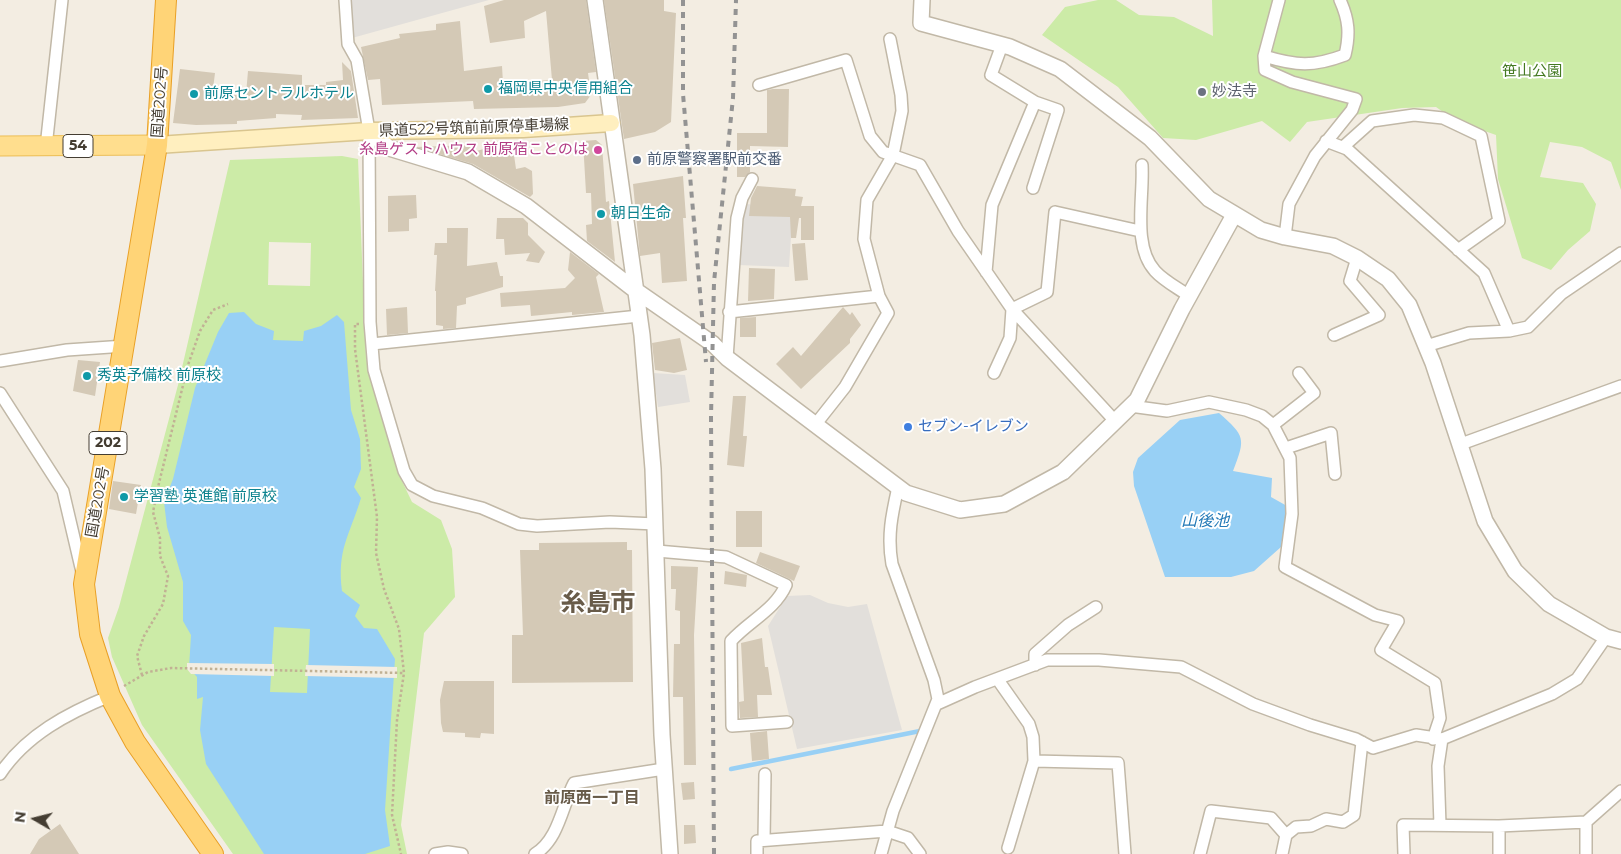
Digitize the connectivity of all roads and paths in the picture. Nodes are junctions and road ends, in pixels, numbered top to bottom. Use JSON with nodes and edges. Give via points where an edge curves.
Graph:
{"nodes":[{"id":1,"x":62,"y":0,"type":"edge"},
{"id":2,"x":166,"y":0,"type":"edge"},
{"id":3,"x":345,"y":0,"type":"edge"},
{"id":4,"x":595,"y":0,"type":"edge"},
{"id":5,"x":922,"y":0,"type":"edge"},
{"id":6,"x":1279,"y":0,"type":"edge"},
{"id":7,"x":1340,"y":0,"type":"edge"},
{"id":8,"x":890,"y":39,"type":"dead end"},
{"id":9,"x":1002,"y":45,"type":"junction"},
{"id":10,"x":1264,"y":56,"type":"junction"},
{"id":11,"x":759,"y":85,"type":"dead end"},
{"id":12,"x":1035,"y":102,"type":"junction"},
{"id":13,"x":611,"y":123,"type":"junction"},
{"id":14,"x":369,"y":131,"type":"junction"},
{"id":15,"x":1326,"y":141,"type":"junction"},
{"id":16,"x":157,"y":145,"type":"junction"},
{"id":17,"x":0,"y":146,"type":"edge"},
{"id":18,"x":46,"y":147,"type":"junction"},
{"id":19,"x":1343,"y":147,"type":"junction"},
{"id":20,"x":893,"y":155,"type":"junction"},
{"id":21,"x":1142,"y":166,"type":"dead end"},
{"id":22,"x":752,"y":178,"type":"dead end"},
{"id":23,"x":1033,"y":188,"type":"dead end"},
{"id":24,"x":1234,"y":215,"type":"junction"},
{"id":25,"x":1140,"y":231,"type":"junction"},
{"id":26,"x":1285,"y":237,"type":"junction"},
{"id":27,"x":1458,"y":250,"type":"junction"},
{"id":28,"x":1621,"y":253,"type":"edge"},
{"id":29,"x":1357,"y":258,"type":"junction"},
{"id":30,"x":986,"y":272,"type":"junction"},
{"id":31,"x":636,"y":290,"type":"junction"},
{"id":32,"x":879,"y":296,"type":"junction"},
{"id":33,"x":1189,"y":296,"type":"junction"},
{"id":34,"x":228,"y":304,"type":"dead end"},
{"id":35,"x":1012,"y":309,"type":"junction"},
{"id":36,"x":729,"y":312,"type":"junction"},
{"id":37,"x":639,"y":316,"type":"junction"},
{"id":38,"x":370,"y":322,"type":"junction"},
{"id":39,"x":1509,"y":331,"type":"junction"},
{"id":40,"x":1334,"y":335,"type":"dead end"},
{"id":41,"x":372,"y":344,"type":"junction"},
{"id":42,"x":125,"y":346,"type":"junction"},
{"id":43,"x":1426,"y":346,"type":"junction"},
{"id":44,"x":727,"y":358,"type":"junction"},
{"id":45,"x":0,"y":361,"type":"edge"},
{"id":46,"x":994,"y":373,"type":"dead end"},
{"id":47,"x":1299,"y":373,"type":"dead end"},
{"id":48,"x":1621,"y":386,"type":"edge"},
{"id":49,"x":0,"y":394,"type":"edge"},
{"id":50,"x":1130,"y":406,"type":"junction"},
{"id":51,"x":1115,"y":421,"type":"junction"},
{"id":52,"x":815,"y":424,"type":"junction"},
{"id":53,"x":1272,"y":425,"type":"junction"},
{"id":54,"x":1461,"y":444,"type":"junction"},
{"id":55,"x":1286,"y":448,"type":"junction"},
{"id":56,"x":1335,"y":474,"type":"dead end"},
{"id":57,"x":898,"y":487,"type":"junction"},
{"id":58,"x":656,"y":524,"type":"junction"},
{"id":59,"x":657,"y":551,"type":"junction"},
{"id":60,"x":84,"y":584,"type":"junction"},
{"id":61,"x":1096,"y":607,"type":"dead end"},
{"id":62,"x":1614,"y":639,"type":"edge"},
{"id":63,"x":1035,"y":665,"type":"junction"},
{"id":64,"x":404,"y":673,"type":"junction"},
{"id":65,"x":142,"y":675,"type":"junction"},
{"id":66,"x":998,"y":680,"type":"junction"},
{"id":67,"x":110,"y":696,"type":"junction"},
{"id":68,"x":937,"y":704,"type":"junction"},
{"id":69,"x":787,"y":722,"type":"dead end"},
{"id":70,"x":1438,"y":739,"type":"junction"},
{"id":71,"x":1362,"y":742,"type":"junction"},
{"id":72,"x":1034,"y":761,"type":"junction"},
{"id":73,"x":664,"y":769,"type":"junction"},
{"id":74,"x":0,"y":774,"type":"edge"},
{"id":75,"x":765,"y":774,"type":"dead end"},
{"id":76,"x":1621,"y":791,"type":"edge"},
{"id":77,"x":1586,"y":822,"type":"junction"},
{"id":78,"x":1440,"y":825,"type":"junction"},
{"id":79,"x":1499,"y":826,"type":"junction"},
{"id":80,"x":887,"y":832,"type":"junction"},
{"id":81,"x":1286,"y":835,"type":"junction"},
{"id":82,"x":764,"y":840,"type":"junction"},
{"id":83,"x":1008,"y":848,"type":"dead end"},
{"id":84,"x":213,"y":854,"type":"edge"},
{"id":85,"x":401,"y":854,"type":"edge"},
{"id":86,"x":435,"y":854,"type":"edge"},
{"id":87,"x":462,"y":854,"type":"edge"},
{"id":88,"x":535,"y":854,"type":"edge"},
{"id":89,"x":670,"y":854,"type":"edge"},
{"id":90,"x":756,"y":854,"type":"edge"},
{"id":91,"x":881,"y":854,"type":"edge"},
{"id":92,"x":920,"y":854,"type":"edge"},
{"id":93,"x":1125,"y":854,"type":"edge"},
{"id":94,"x":1200,"y":854,"type":"edge"},
{"id":95,"x":1282,"y":854,"type":"edge"},
{"id":96,"x":1404,"y":854,"type":"edge"},
{"id":97,"x":1499,"y":854,"type":"edge"},
{"id":98,"x":1586,"y":854,"type":"edge"}],
"edges":[{"from":1,"to":18,"type":"street"},
{"from":2,"to":16,"type":"highway","name":"国道202号","number":"202"},
{"from":3,"to":14,"type":"street","via":[[348,44],[357,60]]},
{"from":4,"to":13,"type":"street"},
{"from":5,"to":9,"type":"street","via":[[921,23]]},
{"from":6,"to":10,"type":"street"},
{"from":7,"to":10,"type":"street","via":[[1346,11],[1350,34],[1345,55],[1321,64],[1285,62]]},
{"from":8,"to":20,"type":"street","via":[[902,111]]},
{"from":9,"to":12,"type":"street","via":[[991,75]]},
{"from":9,"to":24,"type":"street","via":[[1060,69],[1099,97],[1150,138],[1209,199]]},
{"from":10,"to":15,"type":"street","via":[[1265,70],[1356,99],[1352,110]]},
{"from":11,"to":20,"type":"street","via":[[846,60],[870,136],[883,152]]},
{"from":12,"to":23,"type":"street","via":[[1058,110]]},
{"from":12,"to":30,"type":"street","via":[[992,205]]},
{"from":13,"to":14,"type":"main road","name":"県道522号筑前前原停車場線","via":[[523,130]]},
{"from":13,"to":31,"type":"street"},
{"from":14,"to":16,"type":"main road","name":"県道522号筑前前原停車場線"},
{"from":14,"to":31,"type":"street","via":[[390,148],[468,172],[526,206]]},
{"from":14,"to":38,"type":"street"},
{"from":15,"to":19,"type":"street"},
{"from":15,"to":26,"type":"street","via":[[1289,204]]},
{"from":16,"to":18,"type":"main road","number":"54"},
{"from":16,"to":42,"type":"highway","name":"国道202号","number":"202"},
{"from":17,"to":18,"type":"main road","number":"54"},
{"from":19,"to":27,"type":"street"},
{"from":19,"to":27,"type":"street","via":[[1372,121],[1414,115],[1443,118],[1482,136],[1500,221]]},
{"from":20,"to":30,"type":"street","via":[[920,165]]},
{"from":20,"to":32,"type":"street","via":[[867,200],[864,239]]},
{"from":21,"to":25,"type":"street","via":[[1144,190]]},
{"from":22,"to":36,"type":"street","via":[[737,218]]},
{"from":24,"to":26,"type":"street","via":[[1261,230]]},
{"from":24,"to":33,"type":"street"},
{"from":25,"to":33,"type":"street","via":[[1143,248],[1154,270]]},
{"from":25,"to":35,"type":"street","via":[[1055,212],[1046,292]]},
{"from":26,"to":29,"type":"street","via":[[1334,246]]},
{"from":27,"to":39,"type":"street","via":[[1484,273]]},
{"from":28,"to":39,"type":"street","via":[[1560,294],[1528,327]]},
{"from":29,"to":40,"type":"street","via":[[1350,281],[1379,315]]},
{"from":29,"to":43,"type":"street","via":[[1388,279],[1409,305]]},
{"from":30,"to":35,"type":"street"},
{"from":31,"to":37,"type":"street"},
{"from":31,"to":44,"type":"street","via":[[713,344]]},
{"from":32,"to":36,"type":"street"},
{"from":32,"to":52,"type":"street","via":[[888,313],[845,386]]},
{"from":33,"to":50,"type":"street"},
{"from":34,"to":65,"type":"path","via":[[213,310],[200,331],[188,365],[159,483],[153,512],[160,538],[160,556],[168,576],[163,604],[144,636],[137,656]]},
{"from":35,"to":46,"type":"street","via":[[1010,338]]},
{"from":35,"to":51,"type":"street"},
{"from":36,"to":44,"type":"street"},
{"from":37,"to":41,"type":"street"},
{"from":37,"to":58,"type":"street"},
{"from":38,"to":41,"type":"street"},
{"from":38,"to":64,"type":"path","via":[[355,324],[355,349],[377,517],[376,553],[384,590],[399,628]]},
{"from":39,"to":43,"type":"street","via":[[1469,333]]},
{"from":41,"to":58,"type":"street","via":[[374,370],[404,472],[412,485],[433,496],[482,508],[520,524]]},
{"from":42,"to":45,"type":"street","via":[[67,350]]},
{"from":42,"to":60,"type":"highway","name":"国道202号","number":"202"},
{"from":43,"to":54,"type":"street"},
{"from":44,"to":52,"type":"street"},
{"from":47,"to":53,"type":"street","via":[[1314,393]]},
{"from":48,"to":54,"type":"street"},
{"from":49,"to":60,"type":"street","via":[[63,491]]},
{"from":50,"to":51,"type":"street"},
{"from":50,"to":53,"type":"street","via":[[1167,411],[1209,402],[1254,413]]},
{"from":51,"to":57,"type":"street","via":[[1063,472],[1004,504],[960,510],[906,493]]},
{"from":52,"to":57,"type":"street"},
{"from":53,"to":55,"type":"street"},
{"from":54,"to":62,"type":"street","via":[[1485,521],[1515,571],[1549,604]]},
{"from":55,"to":56,"type":"street","via":[[1331,433]]},
{"from":55,"to":70,"type":"street","via":[[1290,458],[1292,499],[1285,567],[1375,615],[1398,621],[1381,650],[1435,683],[1440,718]]},
{"from":57,"to":68,"type":"street","via":[[890,522],[892,564],[934,680]]},
{"from":58,"to":59,"type":"street"},
{"from":59,"to":69,"type":"street","via":[[726,556],[786,585],[782,595],[731,641],[732,726]]},
{"from":59,"to":73,"type":"street"},
{"from":60,"to":67,"type":"highway","name":"国道202号","number":"202","via":[[90,634]]},
{"from":61,"to":63,"type":"street","via":[[1068,625],[1035,654]]},
{"from":62,"to":70,"type":"street","via":[[1577,678],[1552,694]]},
{"from":63,"to":66,"type":"street"},
{"from":63,"to":71,"type":"street","via":[[1047,660],[1099,660],[1181,667],[1253,704]]},
{"from":64,"to":65,"type":"path","via":[[181,668]]},
{"from":64,"to":85,"type":"path","via":[[397,720],[392,816]]},
{"from":65,"to":67,"type":"path"},
{"from":66,"to":68,"type":"street"},
{"from":66,"to":72,"type":"street","via":[[1029,724]]},
{"from":67,"to":74,"type":"street","via":[[61,718],[9,760]]},
{"from":67,"to":84,"type":"highway","name":"国道202号","number":"202","via":[[135,742]]},
{"from":68,"to":80,"type":"street"},
{"from":70,"to":71,"type":"street","via":[[1416,736],[1373,748]]},
{"from":70,"to":78,"type":"street"},
{"from":71,"to":81,"type":"street","via":[[1354,815],[1343,822],[1326,819],[1311,826],[1296,827]]},
{"from":72,"to":83,"type":"street"},
{"from":72,"to":93,"type":"street","via":[[1118,763]]},
{"from":73,"to":88,"type":"street","via":[[574,783],[553,833]]},
{"from":73,"to":89,"type":"street"},
{"from":75,"to":82,"type":"street"},
{"from":76,"to":77,"type":"street"},
{"from":77,"to":79,"type":"street"},
{"from":77,"to":98,"type":"street"},
{"from":78,"to":79,"type":"street"},
{"from":78,"to":96,"type":"street","via":[[1403,825]]},
{"from":79,"to":97,"type":"street"},
{"from":80,"to":82,"type":"street"},
{"from":80,"to":91,"type":"street"},
{"from":80,"to":92,"type":"street","via":[[908,838]]},
{"from":81,"to":94,"type":"street","via":[[1271,818],[1211,811]]},
{"from":81,"to":95,"type":"street"},
{"from":82,"to":90,"type":"street","via":[[757,841]]},
{"from":86,"to":87,"type":"street"}]}
